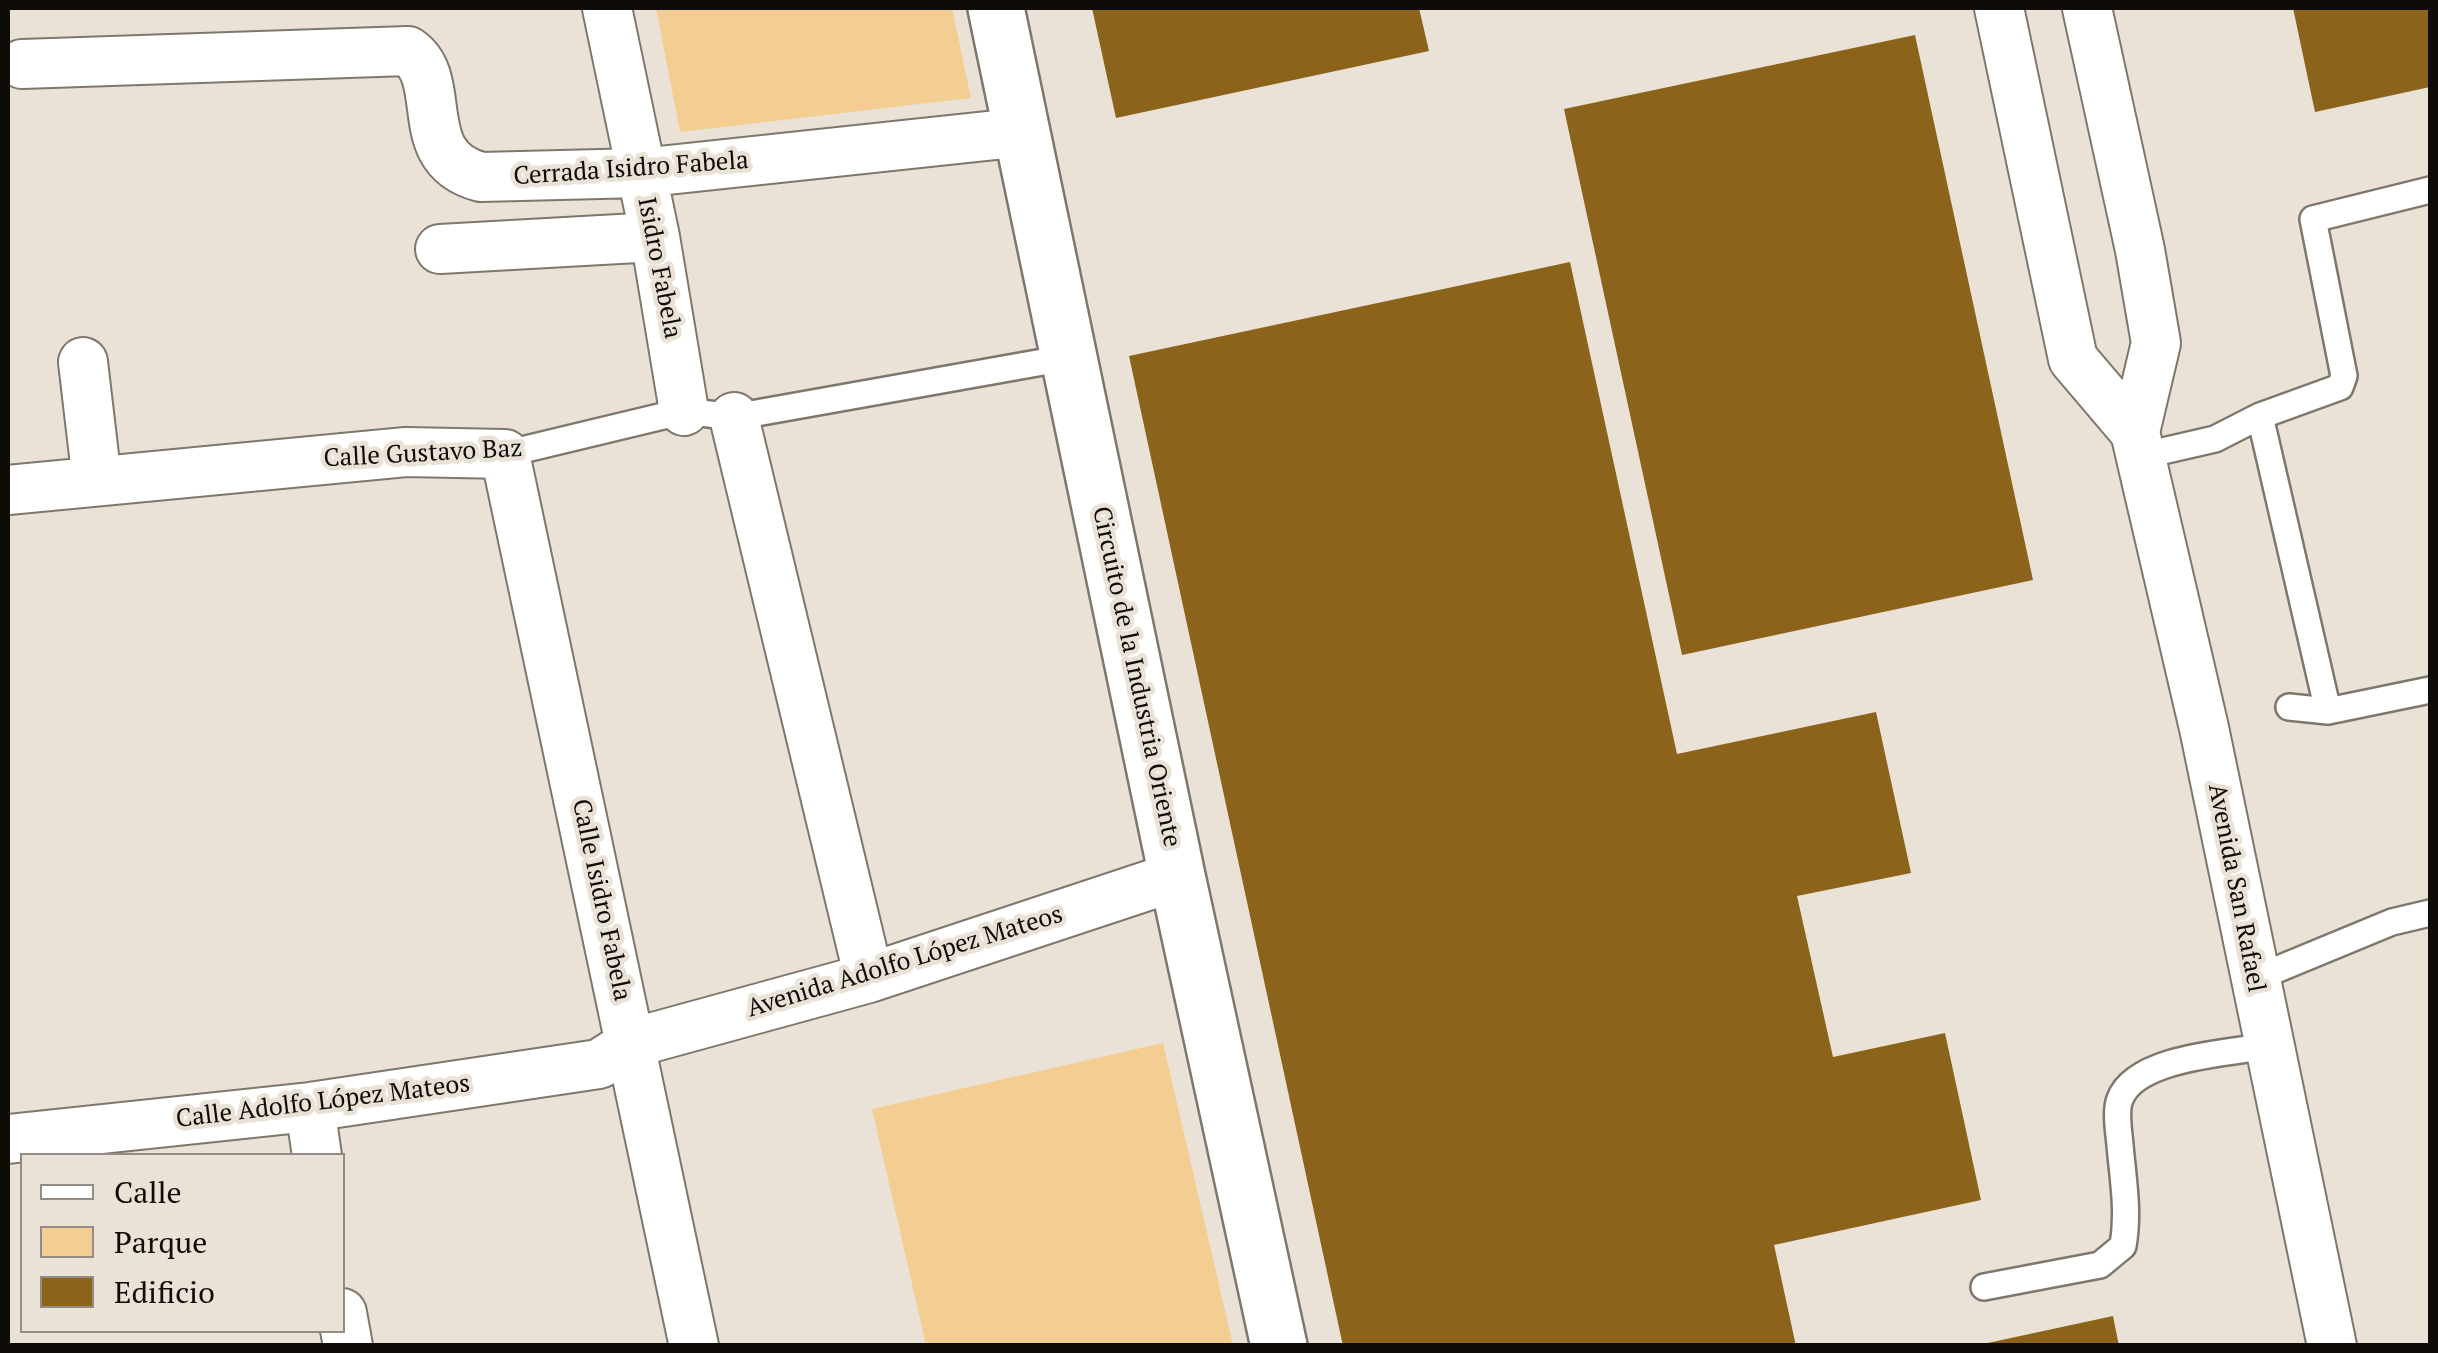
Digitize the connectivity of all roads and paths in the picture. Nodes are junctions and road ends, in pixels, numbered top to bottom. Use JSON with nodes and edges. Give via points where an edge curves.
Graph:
{"nodes":[{"id":1,"x":606,"y":8,"type":"edge"},
{"id":2,"x":996,"y":8,"type":"edge"},
{"id":3,"x":1999,"y":8,"type":"edge"},
{"id":4,"x":2088,"y":8,"type":"edge"},
{"id":5,"x":22,"y":64,"type":"dead end"},
{"id":6,"x":1024,"y":132,"type":"junction"},
{"id":7,"x":640,"y":173,"type":"junction"},
{"id":8,"x":2430,"y":190,"type":"edge"},
{"id":9,"x":654,"y":237,"type":"junction"},
{"id":10,"x":440,"y":249,"type":"dead end"},
{"id":11,"x":1070,"y":357,"type":"junction"},
{"id":12,"x":83,"y":362,"type":"dead end"},
{"id":13,"x":684,"y":412,"type":"junction"},
{"id":14,"x":2260,"y":416,"type":"junction"},
{"id":15,"x":734,"y":417,"type":"junction"},
{"id":16,"x":2138,"y":444,"type":"junction"},
{"id":17,"x":505,"y":454,"type":"junction"},
{"id":18,"x":97,"y":480,"type":"junction"},
{"id":19,"x":8,"y":490,"type":"edge"},
{"id":20,"x":2430,"y":690,"type":"edge"},
{"id":21,"x":2289,"y":707,"type":"dead end"},
{"id":22,"x":2328,"y":711,"type":"junction"},
{"id":23,"x":1177,"y":876,"type":"junction"},
{"id":24,"x":2430,"y":913,"type":"edge"},
{"id":25,"x":869,"y":978,"type":"junction"},
{"id":26,"x":2254,"y":979,"type":"junction"},
{"id":27,"x":632,"y":1043,"type":"junction"},
{"id":28,"x":2268,"y":1046,"type":"junction"},
{"id":29,"x":310,"y":1107,"type":"junction"},
{"id":30,"x":8,"y":1139,"type":"edge"},
{"id":31,"x":318,"y":1153,"type":"edge"},
{"id":32,"x":1984,"y":1287,"type":"dead end"},
{"id":33,"x":694,"y":1346,"type":"edge"},
{"id":34,"x":1279,"y":1346,"type":"edge"},
{"id":35,"x":2332,"y":1346,"type":"edge"}],
"edges":[{"from":1,"to":7,"type":"street","name":"Isidro Fabela"},
{"from":2,"to":6,"type":"highway","name":"Circuito de la Industria Oriente"},
{"from":3,"to":16,"type":"street","name":"Avenida San Rafael","via":[[2073,359]]},
{"from":4,"to":16,"type":"street","name":"Avenida San Rafael","via":[[2156,342]]},
{"from":5,"to":7,"type":"street","name":"Cerrada Isidro Fabela","via":[[408,51],[422,66],[442,150],[462,172],[481,178]]},
{"from":6,"to":7,"type":"street","name":"Cerrada Isidro Fabela"},
{"from":6,"to":11,"type":"highway","name":"Circuito de la Industria Oriente"},
{"from":7,"to":9,"type":"street","name":"Isidro Fabela"},
{"from":8,"to":14,"type":"lane","via":[[2312,220],[2344,376],[2340,387]]},
{"from":9,"to":10,"type":"street"},
{"from":9,"to":13,"type":"street","name":"Isidro Fabela"},
{"from":11,"to":15,"type":"lane","name":"Calle Gustavo Baz"},
{"from":11,"to":23,"type":"highway","name":"Circuito de la Industria Oriente"},
{"from":12,"to":18,"type":"street"},
{"from":13,"to":15,"type":"lane","name":"Calle Gustavo Baz"},
{"from":13,"to":17,"type":"lane","name":"Calle Gustavo Baz"},
{"from":14,"to":16,"type":"lane","via":[[2215,439]]},
{"from":14,"to":22,"type":"lane"},
{"from":15,"to":25,"type":"street"},
{"from":16,"to":26,"type":"street","name":"Avenida San Rafael"},
{"from":17,"to":18,"type":"street","name":"Calle Gustavo Baz","via":[[406,452]]},
{"from":17,"to":27,"type":"street","name":"Calle Isidro Fabela"},
{"from":18,"to":19,"type":"street","name":"Calle Gustavo Baz"},
{"from":20,"to":22,"type":"lane"},
{"from":21,"to":22,"type":"lane"},
{"from":23,"to":25,"type":"street","name":"Avenida Adolfo López Mateos"},
{"from":23,"to":34,"type":"highway","name":"Circuito de la Industria Oriente"},
{"from":24,"to":26,"type":"lane"},
{"from":25,"to":27,"type":"street","name":"Avenida Adolfo López Mateos"},
{"from":26,"to":28,"type":"street","name":"Avenida San Rafael"},
{"from":27,"to":29,"type":"street","name":"Calle Adolfo López Mateos","via":[[599,1064]]},
{"from":27,"to":33,"type":"street","name":"Calle Isidro Fabela"},
{"from":28,"to":32,"type":"lane","via":[[2142,1072],[2120,1099],[2122,1246],[2100,1265]]},
{"from":28,"to":35,"type":"street","name":"Avenida San Rafael"},
{"from":29,"to":30,"type":"street","name":"Calle Adolfo López Mateos"},
{"from":29,"to":31,"type":"street"}]}
